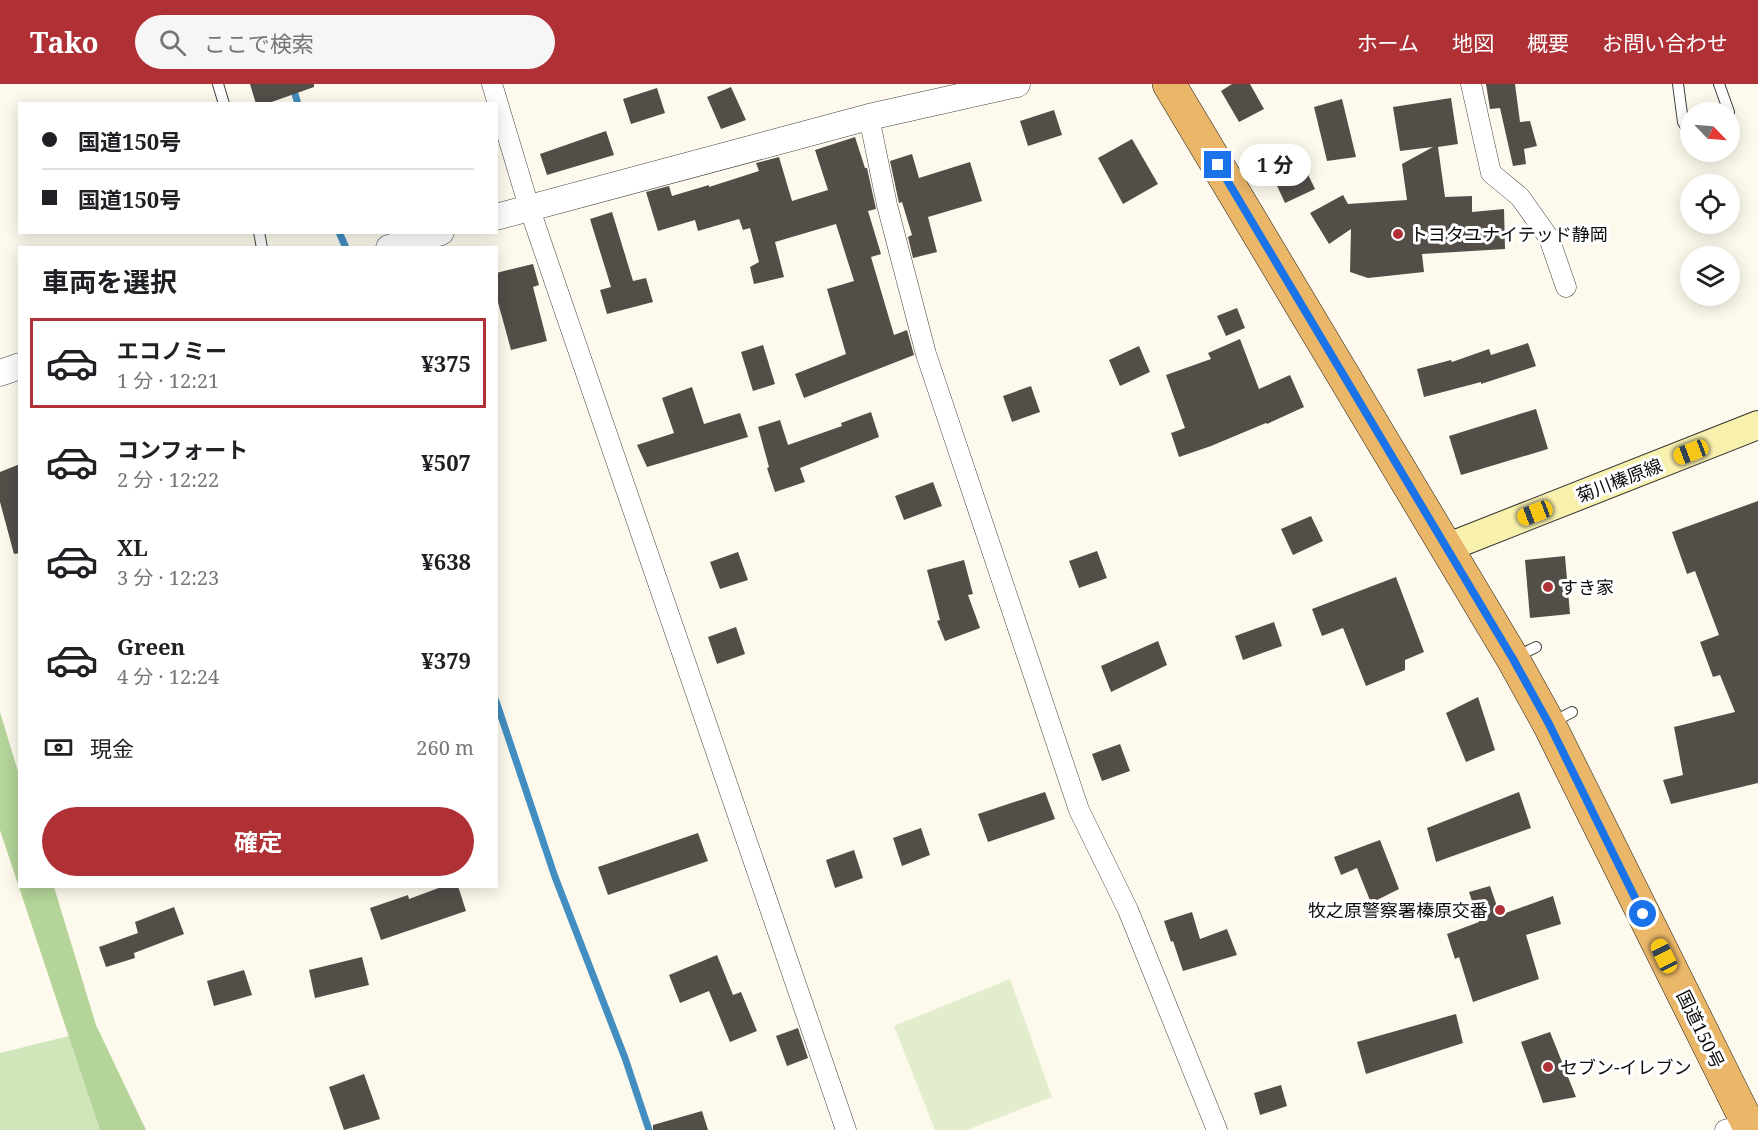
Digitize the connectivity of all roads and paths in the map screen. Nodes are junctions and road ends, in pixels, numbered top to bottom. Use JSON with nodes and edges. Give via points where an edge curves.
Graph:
{"nodes":[{"id":1,"x":218,"y":84,"type":"edge"},
{"id":2,"x":492,"y":84,"type":"edge"},
{"id":3,"x":1017,"y":84,"type":"edge"},
{"id":4,"x":1169,"y":84,"type":"edge"},
{"id":5,"x":1471,"y":84,"type":"edge"},
{"id":6,"x":1678,"y":84,"type":"edge"},
{"id":7,"x":1719,"y":84,"type":"edge"},
{"id":8,"x":223,"y":102,"type":"edge"},
{"id":9,"x":497,"y":102,"type":"edge"},
{"id":10,"x":1680,"y":102,"type":"edge"},
{"id":11,"x":1725,"y":102,"type":"edge"},
{"id":12,"x":498,"y":104,"type":"edge"},
{"id":13,"x":868,"y":117,"type":"junction"},
{"id":14,"x":529,"y":207,"type":"junction"},
{"id":15,"x":498,"y":216,"type":"edge"},
{"id":16,"x":434,"y":234,"type":"edge"},
{"id":17,"x":396,"y":246,"type":"edge"},
{"id":18,"x":1566,"y":287,"type":"dead end"},
{"id":19,"x":18,"y":367,"type":"edge"},
{"id":20,"x":0,"y":373,"type":"edge"},
{"id":21,"x":1758,"y":425,"type":"edge"},
{"id":22,"x":1446,"y":548,"type":"junction"},
{"id":23,"x":1746,"y":1126,"type":"edge"},
{"id":24,"x":846,"y":1130,"type":"edge"},
{"id":25,"x":1217,"y":1130,"type":"edge"}],
"edges":[{"from":1,"to":8,"type":"lane"},
{"from":2,"to":9,"type":"street"},
{"from":3,"to":13,"type":"street"},
{"from":4,"to":22,"type":"highway","name":"国道150号"},
{"from":5,"to":18,"type":"street","via":[[1491,173],[1520,197],[1549,238]]},
{"from":6,"to":10,"type":"lane"},
{"from":7,"to":11,"type":"lane"},
{"from":12,"to":14,"type":"street"},
{"from":13,"to":14,"type":"street"},
{"from":13,"to":25,"type":"street","via":[[926,354],[1079,810],[1128,910]]},
{"from":14,"to":15,"type":"street"},
{"from":14,"to":24,"type":"street"},
{"from":16,"to":17,"type":"street"},
{"from":19,"to":20,"type":"street"},
{"from":21,"to":22,"type":"main road","name":"菊川榛原線"},
{"from":22,"to":23,"type":"highway","name":"国道150号","via":[[1524,653],[1560,718]]}]}
